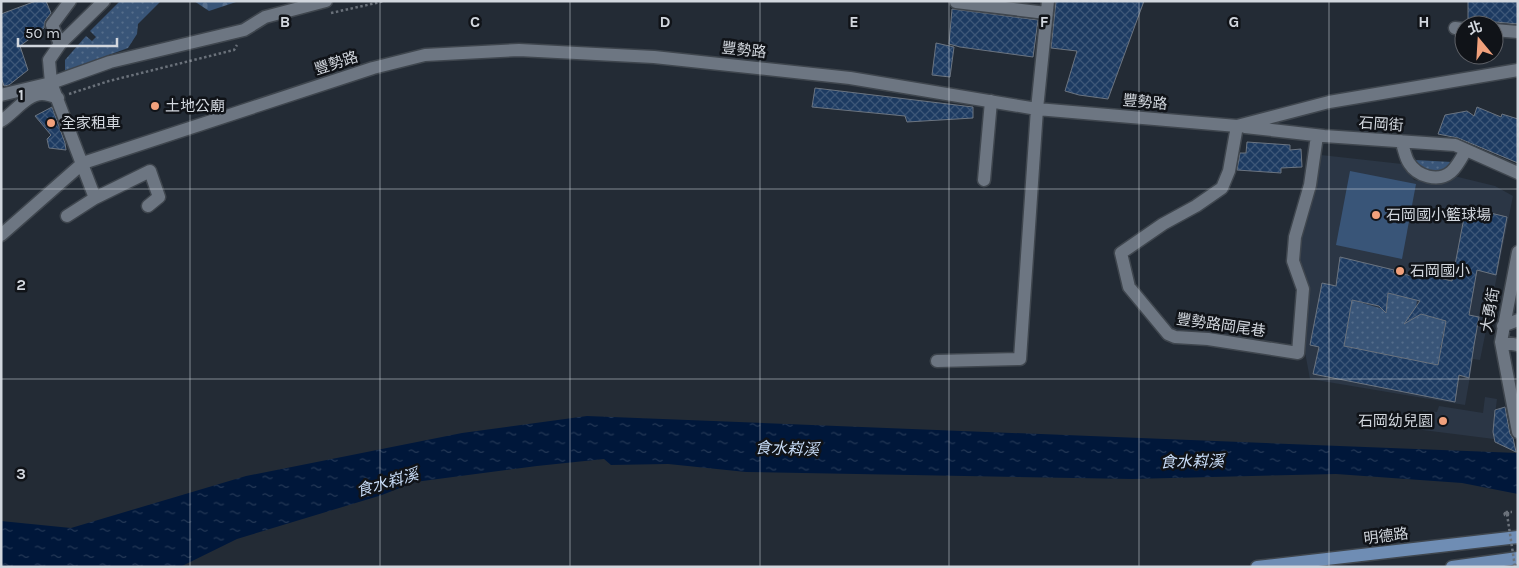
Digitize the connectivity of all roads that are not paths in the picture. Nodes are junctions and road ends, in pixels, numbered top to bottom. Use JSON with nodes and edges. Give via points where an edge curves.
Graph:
{"nodes":[{"id":1,"x":70,"y":1,"type":"edge"},
{"id":2,"x":104,"y":1,"type":"edge"},
{"id":3,"x":326,"y":1,"type":"edge"},
{"id":4,"x":956,"y":2,"type":"edge"},
{"id":5,"x":1047,"y":7,"type":"edge"},
{"id":6,"x":1504,"y":31,"type":"edge"},
{"id":7,"x":1518,"y":32,"type":"edge"},
{"id":8,"x":60,"y":44,"type":"junction"},
{"id":9,"x":1518,"y":70,"type":"edge"},
{"id":10,"x":51,"y":83,"type":"junction"},
{"id":11,"x":1,"y":95,"type":"edge"},
{"id":12,"x":58,"y":98,"type":"junction"},
{"id":13,"x":991,"y":101,"type":"junction"},
{"id":14,"x":1037,"y":109,"type":"junction"},
{"id":15,"x":1,"y":121,"type":"edge"},
{"id":16,"x":1237,"y":126,"type":"junction"},
{"id":17,"x":1317,"y":136,"type":"junction"},
{"id":18,"x":1401,"y":141,"type":"junction"},
{"id":19,"x":1466,"y":150,"type":"junction"},
{"id":20,"x":83,"y":163,"type":"junction"},
{"id":21,"x":1518,"y":173,"type":"edge"},
{"id":22,"x":984,"y":180,"type":"dead end"},
{"id":23,"x":95,"y":198,"type":"junction"},
{"id":24,"x":148,"y":206,"type":"dead end"},
{"id":25,"x":67,"y":216,"type":"dead end"},
{"id":26,"x":1,"y":235,"type":"edge"},
{"id":27,"x":1518,"y":252,"type":"edge"},
{"id":28,"x":1518,"y":320,"type":"edge"},
{"id":29,"x":1503,"y":326,"type":"junction"},
{"id":30,"x":1501,"y":342,"type":"junction"},
{"id":31,"x":1518,"y":345,"type":"edge"},
{"id":32,"x":937,"y":361,"type":"dead end"},
{"id":33,"x":1518,"y":432,"type":"edge"},
{"id":34,"x":1518,"y":537,"type":"edge"},
{"id":35,"x":1518,"y":558,"type":"edge"},
{"id":36,"x":1257,"y":567,"type":"edge"},
{"id":37,"x":1452,"y":567,"type":"edge"}],
"edges":[{"from":1,"to":8,"type":"street","via":[[52,25]]},
{"from":2,"to":8,"type":"street"},
{"from":3,"to":10,"type":"street","via":[[265,17],[244,30],[110,62]]},
{"from":4,"to":5,"type":"street"},
{"from":5,"to":14,"type":"street"},
{"from":6,"to":7,"type":"street"},
{"from":8,"to":10,"type":"street","via":[[49,60]]},
{"from":9,"to":16,"type":"street","name":"豐勢路","via":[[1330,102]]},
{"from":10,"to":11,"type":"street"},
{"from":10,"to":12,"type":"street"},
{"from":12,"to":15,"type":"street","via":[[44,93],[36,95]]},
{"from":12,"to":20,"type":"street"},
{"from":13,"to":14,"type":"street","name":"豐勢路"},
{"from":13,"to":20,"type":"street","name":"豐勢路","via":[[850,78],[654,56],[466,51],[424,55],[374,68]]},
{"from":13,"to":22,"type":"street"},
{"from":14,"to":16,"type":"street","name":"豐勢路"},
{"from":14,"to":32,"type":"street","via":[[1020,359]]},
{"from":16,"to":17,"type":"street","name":"石岡街"},
{"from":16,"to":17,"type":"street","name":"豐勢路岡尾巷","via":[[1229,171],[1222,188],[1121,253],[1129,287],[1174,337],[1298,352],[1303,289],[1293,261],[1295,237],[1310,185]]},
{"from":17,"to":18,"type":"street","name":"石岡街"},
{"from":18,"to":19,"type":"street","name":"石岡街","via":[[1455,144]]},
{"from":18,"to":19,"type":"street","via":[[1409,163],[1427,177],[1450,173]]},
{"from":19,"to":21,"type":"street","name":"石岡街"},
{"from":20,"to":23,"type":"street"},
{"from":20,"to":26,"type":"street","name":"豐勢路"},
{"from":23,"to":24,"type":"street","via":[[150,171],[159,197]]},
{"from":23,"to":25,"type":"street"},
{"from":27,"to":29,"type":"street","name":"大勇街"},
{"from":28,"to":29,"type":"street"},
{"from":29,"to":30,"type":"street","name":"大勇街"},
{"from":30,"to":31,"type":"street"},
{"from":30,"to":33,"type":"street","name":"大勇街"},
{"from":34,"to":36,"type":"main road","name":"明德路"},
{"from":35,"to":37,"type":"main road"}]}
